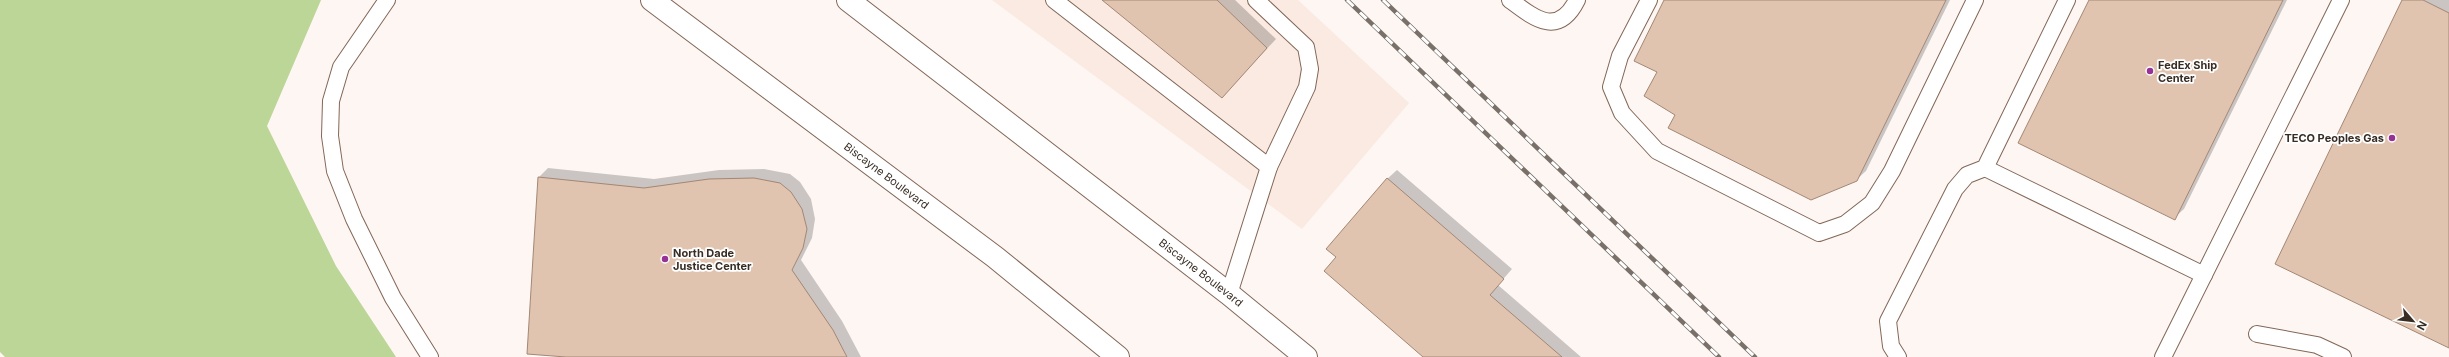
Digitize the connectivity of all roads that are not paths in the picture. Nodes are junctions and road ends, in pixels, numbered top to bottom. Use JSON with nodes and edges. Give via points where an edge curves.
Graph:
{"nodes":[{"id":1,"x":387,"y":0,"type":"edge"},
{"id":2,"x":652,"y":0,"type":"edge"},
{"id":3,"x":848,"y":0,"type":"edge"},
{"id":4,"x":1054,"y":0,"type":"edge"},
{"id":5,"x":1256,"y":0,"type":"edge"},
{"id":6,"x":1510,"y":0,"type":"edge"},
{"id":7,"x":1577,"y":0,"type":"edge"},
{"id":8,"x":1649,"y":0,"type":"edge"},
{"id":9,"x":1975,"y":0,"type":"edge"},
{"id":10,"x":2067,"y":0,"type":"edge"},
{"id":11,"x":2341,"y":0,"type":"edge"},
{"id":12,"x":1269,"y":167,"type":"junction"},
{"id":13,"x":1985,"y":168,"type":"junction"},
{"id":14,"x":2204,"y":275,"type":"junction"},
{"id":15,"x":1229,"y":294,"type":"junction"},
{"id":16,"x":2257,"y":334,"type":"dead end"},
{"id":17,"x":2313,"y":351,"type":"edge"},
{"id":18,"x":430,"y":357,"type":"edge"},
{"id":19,"x":1118,"y":357,"type":"edge"},
{"id":20,"x":1306,"y":357,"type":"edge"},
{"id":21,"x":1898,"y":357,"type":"edge"},
{"id":22,"x":2163,"y":357,"type":"edge"},
{"id":23,"x":2343,"y":357,"type":"edge"}],
"edges":[{"from":1,"to":18,"type":"lane","via":[[342,67],[331,101],[330,136],[335,171],[354,219],[393,298]]},
{"from":2,"to":19,"type":"main road","name":"Biscayne Boulevard","via":[[995,257]]},
{"from":3,"to":15,"type":"main road","name":"Biscayne Boulevard"},
{"from":4,"to":12,"type":"lane"},
{"from":5,"to":12,"type":"lane","via":[[1306,47],[1310,69],[1307,87]]},
{"from":6,"to":7,"type":"lane","via":[[1537,20],[1552,23],[1564,18]]},
{"from":8,"to":9,"type":"lane","via":[[1620,56],[1610,87],[1622,113],[1657,151],[1819,233],[1845,224],[1872,203],[1892,171]]},
{"from":10,"to":13,"type":"lane"},
{"from":11,"to":14,"type":"lane"},
{"from":12,"to":15,"type":"lane"},
{"from":13,"to":14,"type":"lane"},
{"from":13,"to":21,"type":"lane","via":[[1967,175],[1955,189],[1888,321],[1891,346]]},
{"from":14,"to":22,"type":"lane"},
{"from":15,"to":20,"type":"main road","name":"Biscayne Boulevard"},
{"from":16,"to":17,"type":"lane"},
{"from":17,"to":23,"type":"lane"}]}
